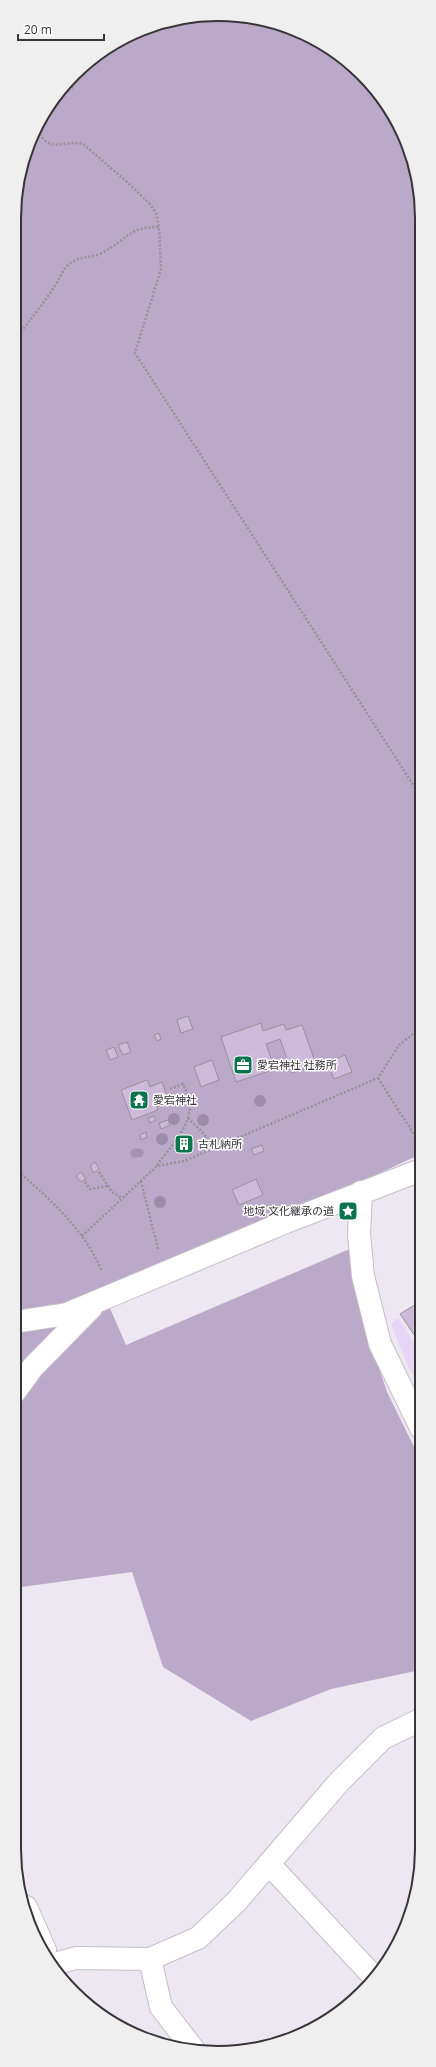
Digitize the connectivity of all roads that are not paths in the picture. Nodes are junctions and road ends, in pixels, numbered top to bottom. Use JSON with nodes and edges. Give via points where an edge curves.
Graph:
{"nodes":[{"id":1,"x":415,"y":1172,"type":"edge"},
{"id":2,"x":361,"y":1192,"type":"junction"},
{"id":3,"x":105,"y":1299,"type":"junction"},
{"id":4,"x":21,"y":1321,"type":"edge"},
{"id":5,"x":21,"y":1383,"type":"edge"},
{"id":6,"x":415,"y":1416,"type":"edge"},
{"id":7,"x":415,"y":1722,"type":"edge"},
{"id":8,"x":269,"y":1864,"type":"junction"},
{"id":9,"x":150,"y":1959,"type":"junction"},
{"id":10,"x":58,"y":1963,"type":"edge"},
{"id":11,"x":371,"y":1973,"type":"edge"},
{"id":12,"x":189,"y":2044,"type":"edge"}],
"edges":[{"from":1,"to":2,"type":"street"},
{"from":2,"to":3,"type":"street"},
{"from":2,"to":6,"type":"street","via":[[359,1234],[363,1276],[380,1344]]},
{"from":3,"to":4,"type":"street","via":[[67,1314]]},
{"from":3,"to":5,"type":"street","via":[[33,1367]]},
{"from":7,"to":8,"type":"street","via":[[383,1738],[339,1782]]},
{"from":8,"to":9,"type":"street","via":[[236,1902],[198,1938]]},
{"from":8,"to":11,"type":"street"},
{"from":9,"to":10,"type":"street","via":[[76,1958]]},
{"from":9,"to":12,"type":"street","via":[[161,2007]]}]}
